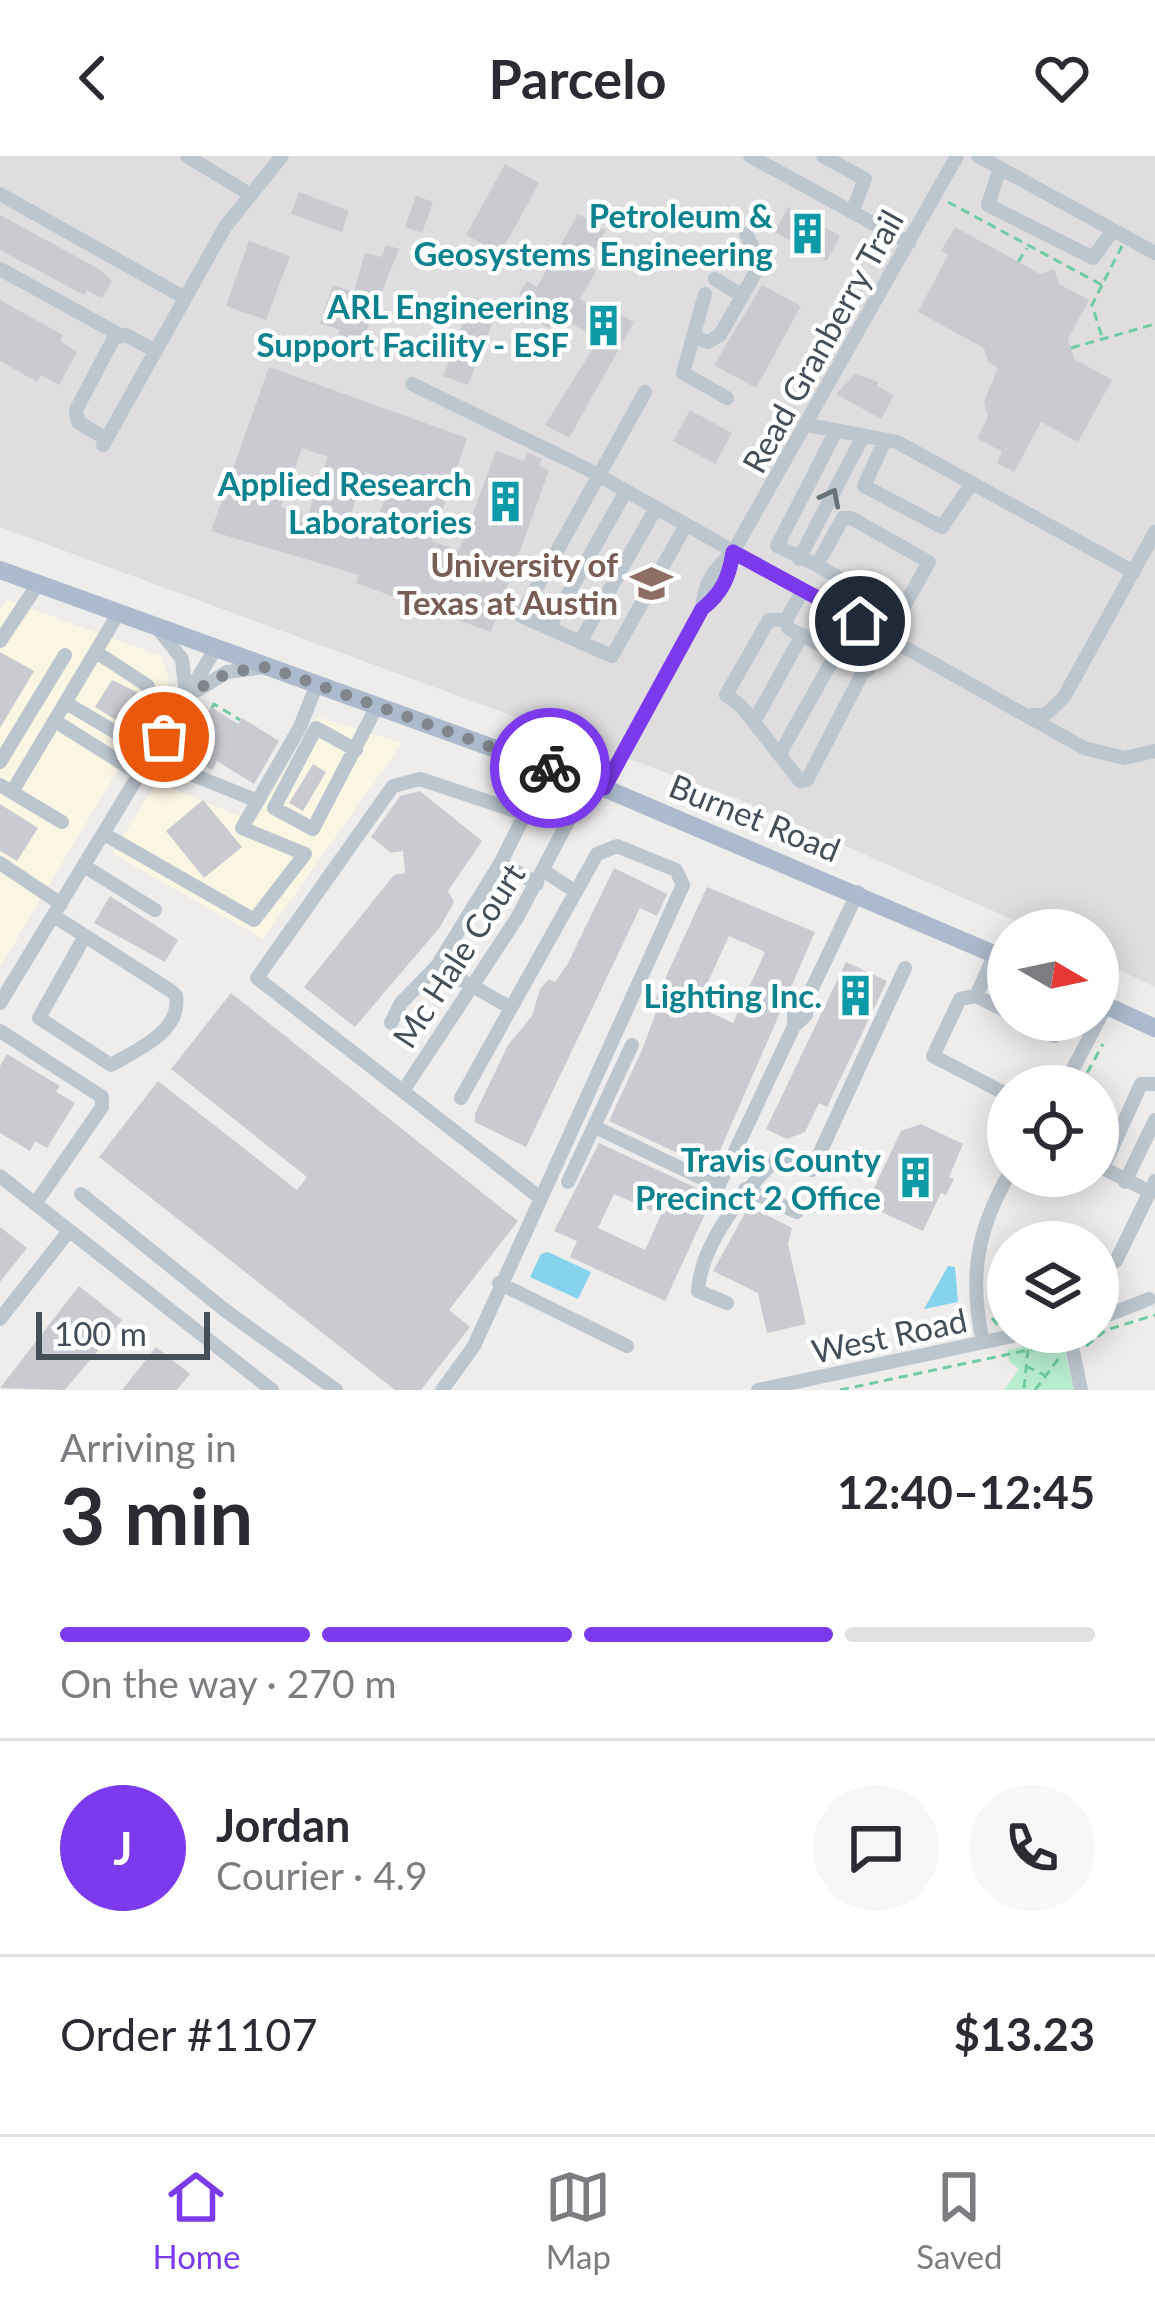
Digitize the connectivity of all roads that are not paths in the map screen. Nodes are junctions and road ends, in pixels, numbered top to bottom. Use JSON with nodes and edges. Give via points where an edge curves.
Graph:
{"nodes":[{"id":1,"x":187,"y":156,"type":"edge"},
{"id":2,"x":282,"y":156,"type":"edge"},
{"id":3,"x":751,"y":156,"type":"edge"},
{"id":4,"x":823,"y":156,"type":"edge"},
{"id":5,"x":957,"y":156,"type":"edge"},
{"id":6,"x":978,"y":156,"type":"edge"},
{"id":7,"x":1000,"y":168,"type":"junction"},
{"id":8,"x":0,"y":194,"type":"edge"},
{"id":9,"x":251,"y":195,"type":"junction"},
{"id":10,"x":852,"y":212,"type":"junction"},
{"id":11,"x":1113,"y":230,"type":"junction"},
{"id":12,"x":746,"y":234,"type":"dead end"},
{"id":13,"x":909,"y":243,"type":"junction"},
{"id":14,"x":1155,"y":253,"type":"edge"},
{"id":15,"x":0,"y":268,"type":"edge"},
{"id":16,"x":715,"y":279,"type":"dead end"},
{"id":17,"x":705,"y":294,"type":"dead end"},
{"id":18,"x":741,"y":295,"type":"junction"},
{"id":19,"x":185,"y":298,"type":"junction"},
{"id":20,"x":120,"y":334,"type":"junction"},
{"id":21,"x":693,"y":336,"type":"junction"},
{"id":22,"x":155,"y":351,"type":"junction"},
{"id":23,"x":412,"y":384,"type":"dead end"},
{"id":24,"x":645,"y":392,"type":"dead end"},
{"id":25,"x":727,"y":398,"type":"dead end"},
{"id":26,"x":808,"y":424,"type":"junction"},
{"id":27,"x":836,"y":431,"type":"junction"},
{"id":28,"x":862,"y":436,"type":"junction"},
{"id":29,"x":885,"y":440,"type":"junction"},
{"id":30,"x":592,"y":472,"type":"junction"},
{"id":31,"x":972,"y":483,"type":"junction"},
{"id":32,"x":626,"y":491,"type":"junction"},
{"id":33,"x":656,"y":508,"type":"junction"},
{"id":34,"x":686,"y":525,"type":"junction"},
{"id":35,"x":1155,"y":532,"type":"edge"},
{"id":36,"x":733,"y":552,"type":"junction"},
{"id":37,"x":800,"y":559,"type":"junction"},
{"id":38,"x":818,"y":565,"type":"junction"},
{"id":39,"x":0,"y":570,"type":"edge"},
{"id":40,"x":1134,"y":572,"type":"junction"},
{"id":41,"x":38,"y":584,"type":"junction"},
{"id":42,"x":803,"y":590,"type":"junction"},
{"id":43,"x":118,"y":614,"type":"junction"},
{"id":44,"x":902,"y":614,"type":"junction"},
{"id":45,"x":786,"y":620,"type":"junction"},
{"id":46,"x":156,"y":627,"type":"junction"},
{"id":47,"x":549,"y":628,"type":"junction"},
{"id":48,"x":802,"y":635,"type":"junction"},
{"id":49,"x":889,"y":636,"type":"junction"},
{"id":50,"x":0,"y":641,"type":"edge"},
{"id":51,"x":580,"y":642,"type":"junction"},
{"id":52,"x":216,"y":649,"type":"junction"},
{"id":53,"x":96,"y":652,"type":"junction"},
{"id":54,"x":836,"y":654,"type":"junction"},
{"id":55,"x":65,"y":655,"type":"dead end"},
{"id":56,"x":268,"y":667,"type":"junction"},
{"id":57,"x":864,"y":670,"type":"junction"},
{"id":58,"x":317,"y":685,"type":"junction"},
{"id":59,"x":185,"y":702,"type":"junction"},
{"id":60,"x":66,"y":703,"type":"junction"},
{"id":61,"x":377,"y":706,"type":"junction"},
{"id":62,"x":1028,"y":716,"type":"junction"},
{"id":63,"x":55,"y":721,"type":"junction"},
{"id":64,"x":754,"y":722,"type":"junction"},
{"id":65,"x":356,"y":750,"type":"junction"},
{"id":66,"x":1155,"y":752,"type":"edge"},
{"id":67,"x":779,"y":755,"type":"junction"},
{"id":68,"x":152,"y":758,"type":"junction"},
{"id":69,"x":0,"y":762,"type":"edge"},
{"id":70,"x":141,"y":775,"type":"junction"},
{"id":71,"x":597,"y":785,"type":"junction"},
{"id":72,"x":6,"y":789,"type":"edge"},
{"id":73,"x":258,"y":801,"type":"junction"},
{"id":74,"x":62,"y":822,"type":"dead end"},
{"id":75,"x":104,"y":834,"type":"junction"},
{"id":76,"x":501,"y":862,"type":"junction"},
{"id":77,"x":0,"y":863,"type":"edge"},
{"id":78,"x":84,"y":866,"type":"junction"},
{"id":79,"x":540,"y":878,"type":"junction"},
{"id":80,"x":576,"y":892,"type":"junction"},
{"id":81,"x":858,"y":892,"type":"junction"},
{"id":82,"x":58,"y":910,"type":"junction"},
{"id":83,"x":155,"y":910,"type":"dead end"},
{"id":84,"x":85,"y":936,"type":"junction"},
{"id":85,"x":987,"y":950,"type":"edge"},
{"id":86,"x":437,"y":966,"type":"junction"},
{"id":87,"x":905,"y":968,"type":"dead end"},
{"id":88,"x":987,"y":980,"type":"edge"},
{"id":89,"x":473,"y":983,"type":"junction"},
{"id":90,"x":976,"y":996,"type":"junction"},
{"id":91,"x":987,"y":1002,"type":"edge"},
{"id":92,"x":0,"y":1003,"type":"edge"},
{"id":93,"x":511,"y":1008,"type":"junction"},
{"id":94,"x":1119,"y":1012,"type":"edge"},
{"id":95,"x":391,"y":1023,"type":"dead end"},
{"id":96,"x":1155,"y":1028,"type":"edge"},
{"id":97,"x":0,"y":1031,"type":"edge"},
{"id":98,"x":632,"y":1045,"type":"dead end"},
{"id":99,"x":987,"y":1083,"type":"edge"},
{"id":100,"x":1155,"y":1084,"type":"edge"},
{"id":101,"x":403,"y":1091,"type":"junction"},
{"id":102,"x":461,"y":1098,"type":"dead end"},
{"id":103,"x":1155,"y":1120,"type":"edge"},
{"id":104,"x":595,"y":1127,"type":"junction"},
{"id":105,"x":0,"y":1177,"type":"edge"},
{"id":106,"x":568,"y":1182,"type":"dead end"},
{"id":107,"x":1125,"y":1182,"type":"junction"},
{"id":108,"x":1152,"y":1187,"type":"edge"},
{"id":109,"x":745,"y":1190,"type":"junction"},
{"id":110,"x":81,"y":1194,"type":"dead end"},
{"id":111,"x":999,"y":1197,"type":"edge"},
{"id":112,"x":539,"y":1198,"type":"junction"},
{"id":113,"x":35,"y":1204,"type":"junction"},
{"id":114,"x":797,"y":1212,"type":"dead end"},
{"id":115,"x":70,"y":1231,"type":"junction"},
{"id":116,"x":1119,"y":1256,"type":"edge"},
{"id":117,"x":499,"y":1283,"type":"junction"},
{"id":118,"x":1149,"y":1298,"type":"dead end"},
{"id":119,"x":728,"y":1303,"type":"dead end"},
{"id":120,"x":1119,"y":1310,"type":"edge"},
{"id":121,"x":226,"y":1311,"type":"junction"},
{"id":122,"x":0,"y":1319,"type":"edge"},
{"id":123,"x":207,"y":1338,"type":"junction"},
{"id":124,"x":987,"y":1341,"type":"edge"},
{"id":125,"x":982,"y":1342,"type":"junction"},
{"id":126,"x":627,"y":1346,"type":"dead end"},
{"id":127,"x":1073,"y":1353,"type":"edge"},
{"id":128,"x":272,"y":1390,"type":"edge"},
{"id":129,"x":336,"y":1390,"type":"edge"},
{"id":130,"x":442,"y":1390,"type":"edge"},
{"id":131,"x":758,"y":1390,"type":"edge"},
{"id":132,"x":1081,"y":1390,"type":"edge"}],
"edges":[{"from":1,"to":9,"type":"street"},
{"from":2,"to":9,"type":"street"},
{"from":3,"to":10,"type":"street"},
{"from":4,"to":10,"type":"street","via":[[865,179]]},
{"from":5,"to":13,"type":"street","name":"Read Granberry Trail"},
{"from":6,"to":7,"type":"street"},
{"from":7,"to":11,"type":"street"},
{"from":7,"to":11,"type":"street","via":[[986,199],[1004,214],[1093,258]]},
{"from":8,"to":19,"type":"street"},
{"from":9,"to":19,"type":"street"},
{"from":10,"to":13,"type":"street"},
{"from":11,"to":14,"type":"street"},
{"from":12,"to":18,"type":"street","via":[[761,263]]},
{"from":13,"to":26,"type":"street","name":"Read Granberry Trail"},
{"from":15,"to":20,"type":"street"},
{"from":16,"to":18,"type":"street"},
{"from":17,"to":21,"type":"street"},
{"from":18,"to":21,"type":"street","via":[[714,341]]},
{"from":19,"to":22,"type":"street"},
{"from":20,"to":22,"type":"street"},
{"from":20,"to":22,"type":"street","via":[[76,410],[78,422],[104,442]]},
{"from":21,"to":25,"type":"street","via":[[683,373]]},
{"from":23,"to":30,"type":"street"},
{"from":24,"to":30,"type":"street"},
{"from":26,"to":27,"type":"street"},
{"from":26,"to":36,"type":"street","name":"Read Granberry Trail"},
{"from":27,"to":28,"type":"street"},
{"from":27,"to":37,"type":"street","via":[[778,543]]},
{"from":28,"to":29,"type":"street"},
{"from":37,"to":28,"type":"street","one_way":true},
{"from":29,"to":31,"type":"street"},
{"from":29,"to":31,"type":"street","via":[[864,486],[942,527]]},
{"from":30,"to":32,"type":"street"},
{"from":30,"to":47,"type":"street","via":[[520,616]]},
{"from":31,"to":40,"type":"street"},
{"from":32,"to":33,"type":"street"},
{"from":32,"to":47,"type":"street"},
{"from":33,"to":34,"type":"street"},
{"from":33,"to":51,"type":"street"},
{"from":34,"to":36,"type":"street"},
{"from":34,"to":51,"type":"street","via":[[612,656]]},
{"from":35,"to":40,"type":"street"},
{"from":36,"to":42,"type":"street"},
{"from":36,"to":71,"type":"street","name":"Read Granberry Trail","via":[[716,567],[702,609]]},
{"from":37,"to":38,"type":"street"},
{"from":38,"to":44,"type":"street"},
{"from":38,"to":44,"type":"street","via":[[843,518],[929,562]]},
{"from":39,"to":41,"type":"main road","name":"Burnet Road"},
{"from":40,"to":62,"type":"street","via":[[1064,697],[1045,715]]},
{"from":41,"to":43,"type":"main road","name":"Burnet Road"},
{"from":41,"to":50,"type":"street"},
{"from":42,"to":45,"type":"street"},
{"from":42,"to":49,"type":"street"},
{"from":43,"to":46,"type":"main road","name":"Burnet Road"},
{"from":43,"to":53,"type":"street"},
{"from":44,"to":49,"type":"street"},
{"from":45,"to":48,"type":"street"},
{"from":45,"to":64,"type":"street","via":[[770,620],[726,695]]},
{"from":46,"to":52,"type":"main road","name":"Burnet Road"},
{"from":46,"to":59,"type":"street","via":[[182,659]]},
{"from":47,"to":51,"type":"street"},
{"from":48,"to":54,"type":"street"},
{"from":48,"to":64,"type":"street"},
{"from":49,"to":57,"type":"street"},
{"from":49,"to":62,"type":"street"},
{"from":52,"to":56,"type":"main road","name":"Burnet Road"},
{"from":52,"to":59,"type":"street"},
{"from":53,"to":60,"type":"street"},
{"from":53,"to":60,"type":"street","via":[[148,686],[128,734]]},
{"from":54,"to":57,"type":"street"},
{"from":54,"to":67,"type":"street"},
{"from":55,"to":69,"type":"street"},
{"from":56,"to":58,"type":"main road","name":"Burnet Road"},
{"from":56,"to":59,"type":"street","via":[[217,676]]},
{"from":57,"to":67,"type":"street","via":[[806,780]]},
{"from":58,"to":61,"type":"main road","name":"Burnet Road"},
{"from":58,"to":73,"type":"street"},
{"from":59,"to":68,"type":"street"},
{"from":60,"to":63,"type":"street"},
{"from":61,"to":65,"type":"street"},
{"from":61,"to":71,"type":"main road","name":"Burnet Road"},
{"from":62,"to":66,"type":"street","via":[[1084,748],[1124,758]]},
{"from":63,"to":70,"type":"street"},
{"from":63,"to":72,"type":"street"},
{"from":64,"to":67,"type":"street"},
{"from":65,"to":65,"type":"street","via":[[313,829],[274,808],[316,728]]},
{"from":68,"to":70,"type":"street"},
{"from":68,"to":73,"type":"street"},
{"from":70,"to":75,"type":"street"},
{"from":71,"to":79,"type":"street","name":"Mc Hale Court"},
{"from":71,"to":81,"type":"main road","name":"Burnet Road"},
{"from":72,"to":74,"type":"street"},
{"from":73,"to":75,"type":"street","via":[[242,828],[305,854],[254,920]]},
{"from":75,"to":78,"type":"street"},
{"from":76,"to":79,"type":"street"},
{"from":76,"to":86,"type":"street"},
{"from":76,"to":101,"type":"street","via":[[525,814],[420,779],[393,786],[257,978]]},
{"from":77,"to":82,"type":"street"},
{"from":78,"to":82,"type":"street"},
{"from":78,"to":83,"type":"street"},
{"from":79,"to":80,"type":"street"},
{"from":79,"to":89,"type":"street","name":"Mc Hale Court"},
{"from":80,"to":93,"type":"street"},
{"from":80,"to":112,"type":"street","via":[[597,854],[617,846],[676,870],[683,885]]},
{"from":81,"to":85,"type":"main road","name":"Burnet Road"},
{"from":81,"to":104,"type":"street","via":[[807,999],[794,1008],[794,1026],[714,1194]]},
{"from":82,"to":84,"type":"street"},
{"from":82,"to":92,"type":"street"},
{"from":84,"to":84,"type":"street","via":[[39,1018],[111,1065],[148,1046],[172,1020],[176,996]]},
{"from":86,"to":89,"type":"street"},
{"from":86,"to":95,"type":"street"},
{"from":87,"to":109,"type":"street","via":[[812,1170],[779,1156]]},
{"from":88,"to":90,"type":"street"},
{"from":89,"to":93,"type":"street"},
{"from":89,"to":101,"type":"street","name":"Mc Hale Court"},
{"from":90,"to":91,"type":"street"},
{"from":90,"to":99,"type":"street","via":[[960,999],[933,1056]]},
{"from":93,"to":102,"type":"street"},
{"from":94,"to":96,"type":"main road"},
{"from":97,"to":113,"type":"street","via":[[102,1097]]},
{"from":98,"to":104,"type":"street"},
{"from":100,"to":107,"type":"street","via":[[1142,1084],[1103,1168]]},
{"from":101,"to":112,"type":"street"},
{"from":103,"to":107,"type":"street"},
{"from":104,"to":106,"type":"street"},
{"from":105,"to":113,"type":"street"},
{"from":107,"to":108,"type":"street"},
{"from":108,"to":116,"type":"street"},
{"from":109,"to":114,"type":"street"},
{"from":109,"to":119,"type":"street","via":[[699,1279],[698,1291]]},
{"from":110,"to":121,"type":"street"},
{"from":111,"to":125,"type":"street","via":[[977,1246],[973,1292]]},
{"from":112,"to":117,"type":"street"},
{"from":113,"to":115,"type":"street"},
{"from":115,"to":122,"type":"street"},
{"from":115,"to":123,"type":"street"},
{"from":117,"to":126,"type":"street"},
{"from":117,"to":130,"type":"street","via":[[474,1346]]},
{"from":118,"to":120,"type":"street"},
{"from":121,"to":123,"type":"street"},
{"from":121,"to":129,"type":"street"},
{"from":123,"to":128,"type":"street"},
{"from":124,"to":125,"type":"street","name":"West Road"},
{"from":125,"to":131,"type":"street","name":"West Road"},
{"from":127,"to":132,"type":"street"}]}
